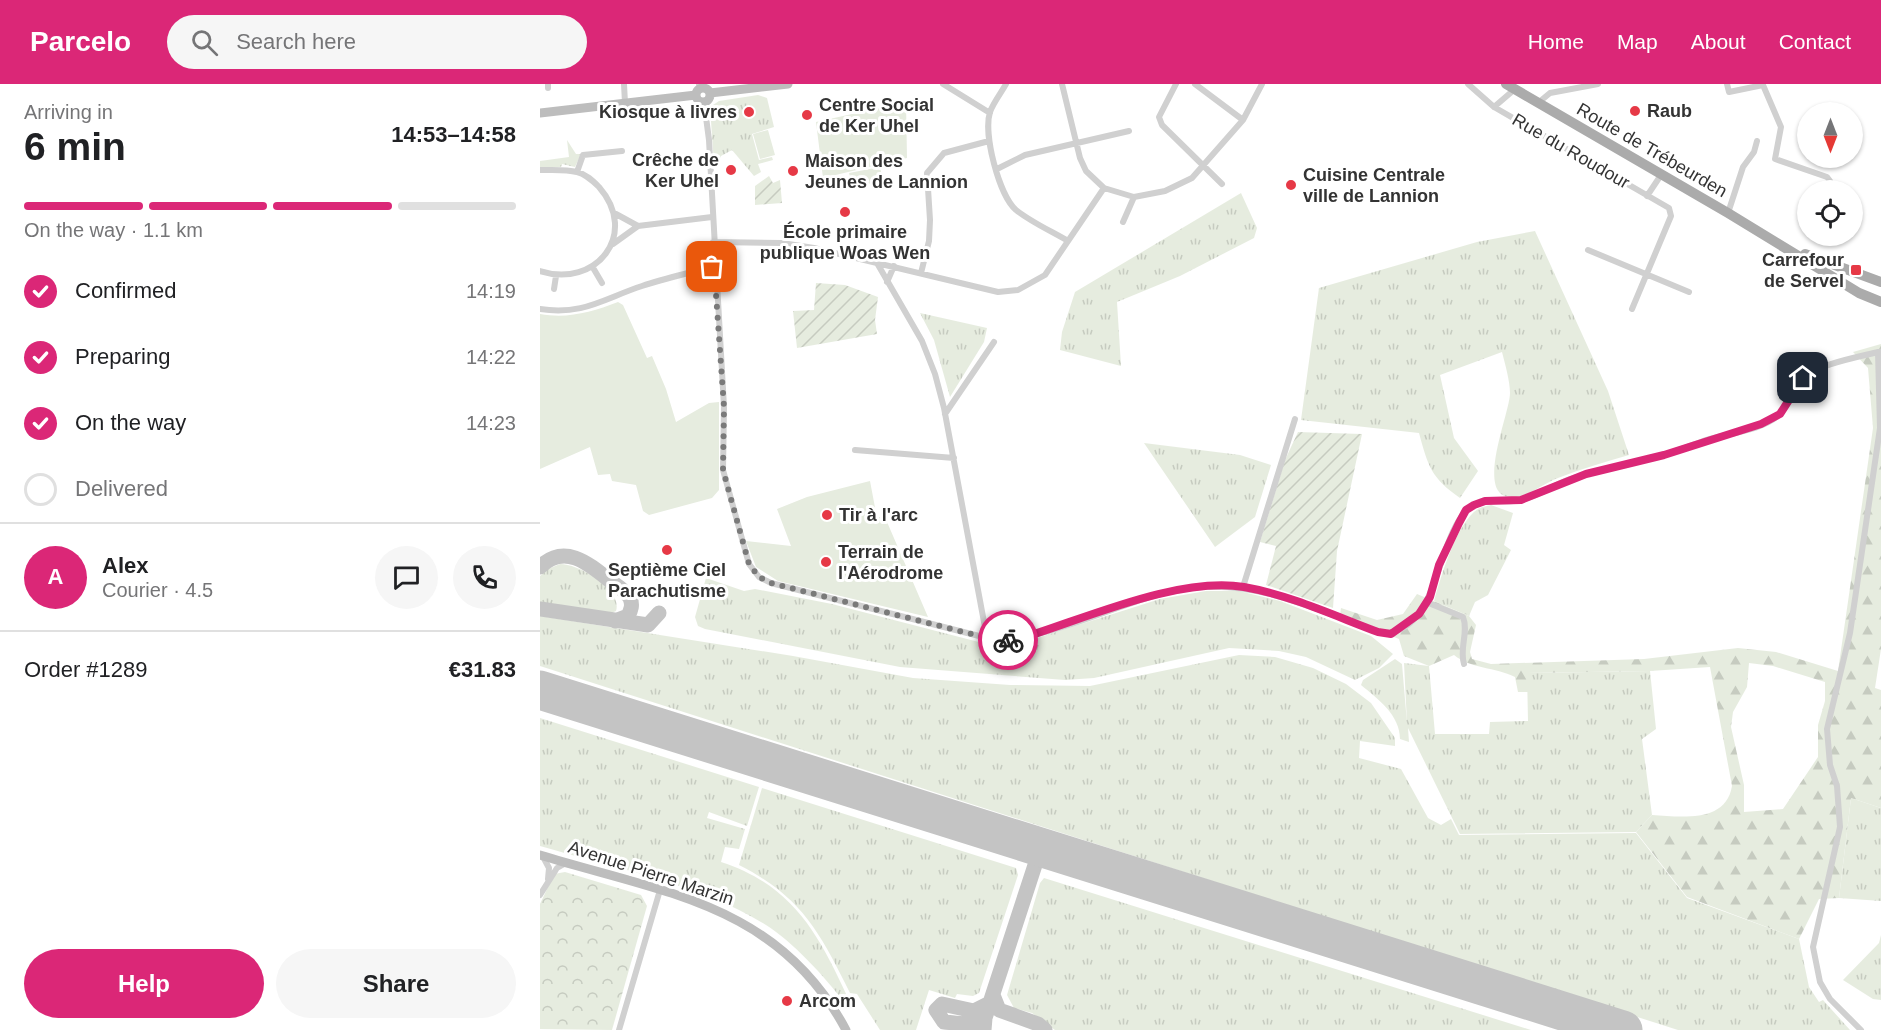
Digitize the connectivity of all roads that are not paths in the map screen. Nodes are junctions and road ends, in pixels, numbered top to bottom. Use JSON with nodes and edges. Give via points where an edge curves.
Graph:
{"nodes":[{"id":1,"x":624,"y":84,"type":"edge"},
{"id":2,"x":788,"y":84,"type":"edge"},
{"id":3,"x":943,"y":84,"type":"edge"},
{"id":4,"x":1006,"y":84,"type":"edge"},
{"id":5,"x":1064,"y":84,"type":"edge"},
{"id":6,"x":1176,"y":84,"type":"edge"},
{"id":7,"x":1195,"y":84,"type":"edge"},
{"id":8,"x":1263,"y":84,"type":"edge"},
{"id":9,"x":1468,"y":84,"type":"edge"},
{"id":10,"x":1598,"y":84,"type":"edge"},
{"id":11,"x":1727,"y":84,"type":"edge"},
{"id":12,"x":1510,"y":86,"type":"edge"},
{"id":13,"x":702,"y":92,"type":"edge"},
{"id":14,"x":625,"y":103,"type":"junction"},
{"id":15,"x":1538,"y":103,"type":"junction"},
{"id":16,"x":1494,"y":106,"type":"junction"},
{"id":17,"x":540,"y":113,"type":"edge"},
{"id":18,"x":990,"y":113,"type":"junction"},
{"id":19,"x":1243,"y":120,"type":"junction"},
{"id":20,"x":1129,"y":131,"type":"dead end"},
{"id":21,"x":989,"y":141,"type":"junction"},
{"id":22,"x":1756,"y":141,"type":"dead end"},
{"id":23,"x":1076,"y":144,"type":"junction"},
{"id":24,"x":622,"y":152,"type":"dead end"},
{"id":25,"x":1203,"y":166,"type":"junction"},
{"id":26,"x":540,"y":170,"type":"edge"},
{"id":27,"x":997,"y":170,"type":"junction"},
{"id":28,"x":577,"y":172,"type":"junction"},
{"id":29,"x":1660,"y":175,"type":"junction"},
{"id":30,"x":1829,"y":180,"type":"edge"},
{"id":31,"x":1222,"y":184,"type":"dead end"},
{"id":32,"x":1104,"y":188,"type":"junction"},
{"id":33,"x":1647,"y":196,"type":"junction"},
{"id":34,"x":1134,"y":197,"type":"junction"},
{"id":35,"x":1728,"y":213,"type":"junction"},
{"id":36,"x":616,"y":214,"type":"junction"},
{"id":37,"x":712,"y":217,"type":"junction"},
{"id":38,"x":1123,"y":222,"type":"dead end"},
{"id":39,"x":638,"y":226,"type":"junction"},
{"id":40,"x":1068,"y":241,"type":"junction"},
{"id":41,"x":713,"y":242,"type":"junction"},
{"id":42,"x":613,"y":244,"type":"junction"},
{"id":43,"x":1782,"y":245,"type":"junction"},
{"id":44,"x":1588,"y":250,"type":"dead end"},
{"id":45,"x":877,"y":262,"type":"junction"},
{"id":46,"x":592,"y":266,"type":"junction"},
{"id":47,"x":714,"y":266,"type":"junction"},
{"id":48,"x":894,"y":266,"type":"junction"},
{"id":49,"x":540,"y":271,"type":"edge"},
{"id":50,"x":921,"y":273,"type":"junction"},
{"id":51,"x":1646,"y":274,"type":"junction"},
{"id":52,"x":556,"y":276,"type":"junction"},
{"id":53,"x":887,"y":282,"type":"junction"},
{"id":54,"x":1881,"y":282,"type":"edge"},
{"id":55,"x":602,"y":283,"type":"dead end"},
{"id":56,"x":554,"y":289,"type":"dead end"},
{"id":57,"x":1689,"y":292,"type":"dead end"},
{"id":58,"x":1878,"y":302,"type":"edge"},
{"id":59,"x":540,"y":309,"type":"edge"},
{"id":60,"x":1632,"y":309,"type":"dead end"},
{"id":61,"x":994,"y":342,"type":"dead end"},
{"id":62,"x":1879,"y":352,"type":"edge"},
{"id":63,"x":945,"y":414,"type":"junction"},
{"id":64,"x":1295,"y":419,"type":"dead end"},
{"id":65,"x":855,"y":450,"type":"dead end"},
{"id":66,"x":954,"y":458,"type":"junction"},
{"id":67,"x":1243,"y":587,"type":"junction"},
{"id":68,"x":1426,"y":602,"type":"junction"},
{"id":69,"x":987,"y":638,"type":"junction"},
{"id":70,"x":1464,"y":664,"type":"dead end"},
{"id":71,"x":541,"y":855,"type":"edge"},
{"id":72,"x":566,"y":863,"type":"junction"},
{"id":73,"x":548,"y":880,"type":"junction"},
{"id":74,"x":660,"y":890,"type":"junction"},
{"id":75,"x":540,"y":896,"type":"edge"},
{"id":76,"x":619,"y":1030,"type":"edge"},
{"id":77,"x":846,"y":1030,"type":"edge"},
{"id":78,"x":1861,"y":1030,"type":"edge"}],
"edges":[{"from":1,"to":14,"type":"street"},
{"from":2,"to":13,"type":"main road"},
{"from":3,"to":18,"type":"street"},
{"from":4,"to":18,"type":"street"},
{"from":5,"to":23,"type":"street"},
{"from":6,"to":25,"type":"street","via":[[1159,117],[1162,125]]},
{"from":7,"to":19,"type":"street"},
{"from":8,"to":19,"type":"street"},
{"from":9,"to":16,"type":"street","name":"Rue du Roudour"},
{"from":10,"to":15,"type":"street","via":[[1550,93]]},
{"from":11,"to":30,"type":"street","via":[[1729,92],[1763,85],[1781,127],[1775,159]]},
{"from":12,"to":15,"type":"main road","name":"Route de Trébeurden"},
{"from":12,"to":16,"type":"street","name":"Rue du Roudour"},
{"from":13,"to":14,"type":"main road"},
{"from":13,"to":37,"type":"street"},
{"from":14,"to":17,"type":"main road"},
{"from":15,"to":29,"type":"main road","name":"Route de Trébeurden"},
{"from":16,"to":33,"type":"street","name":"Rue du Roudour"},
{"from":18,"to":21,"type":"street"},
{"from":19,"to":25,"type":"street"},
{"from":20,"to":23,"type":"street"},
{"from":21,"to":27,"type":"street"},
{"from":21,"to":50,"type":"street","via":[[944,153],[927,173],[930,220]]},
{"from":22,"to":35,"type":"street"},
{"from":23,"to":27,"type":"street","via":[[1025,155]]},
{"from":23,"to":32,"type":"street","via":[[1086,171]]},
{"from":24,"to":28,"type":"street","via":[[583,155]]},
{"from":25,"to":31,"type":"street"},
{"from":25,"to":34,"type":"street","via":[[1192,178],[1165,191]]},
{"from":26,"to":28,"type":"street"},
{"from":27,"to":40,"type":"street","via":[[1004,195],[1016,209]]},
{"from":28,"to":36,"type":"street","via":[[592,180],[609,198]]},
{"from":29,"to":33,"type":"street","name":"Rue du Roudour"},
{"from":29,"to":35,"type":"main road","name":"Route de Trébeurden"},
{"from":32,"to":34,"type":"street"},
{"from":32,"to":40,"type":"street"},
{"from":33,"to":51,"type":"street","name":"Rue du Roudour","via":[[1669,208],[1671,216]]},
{"from":34,"to":38,"type":"street"},
{"from":35,"to":43,"type":"main road","name":"Route de Trébeurden"},
{"from":36,"to":39,"type":"street"},
{"from":36,"to":42,"type":"street"},
{"from":37,"to":39,"type":"street"},
{"from":37,"to":41,"type":"street"},
{"from":39,"to":42,"type":"street"},
{"from":40,"to":50,"type":"street","via":[[1045,274],[1018,290],[980,289]]},
{"from":41,"to":45,"type":"street","via":[[782,243]]},
{"from":41,"to":47,"type":"street"},
{"from":42,"to":46,"type":"street"},
{"from":43,"to":54,"type":"main road","name":"Route de Trébeurden"},
{"from":43,"to":58,"type":"main road","name":"Route de Trébeurden"},
{"from":44,"to":51,"type":"street"},
{"from":45,"to":48,"type":"street"},
{"from":45,"to":53,"type":"street"},
{"from":46,"to":52,"type":"street","via":[[576,275]]},
{"from":46,"to":55,"type":"street"},
{"from":47,"to":59,"type":"street","via":[[640,286],[601,304],[561,311]]},
{"from":47,"to":69,"type":"street","via":[[724,407],[723,470],[749,564],[759,577],[771,583]]},
{"from":48,"to":50,"type":"street"},
{"from":48,"to":53,"type":"street"},
{"from":49,"to":52,"type":"street"},
{"from":51,"to":57,"type":"street"},
{"from":51,"to":60,"type":"street","name":"Rue du Roudour"},
{"from":52,"to":56,"type":"street"},
{"from":53,"to":63,"type":"street","via":[[922,341]]},
{"from":61,"to":63,"type":"street"},
{"from":62,"to":68,"type":"street","via":[[1803,378],[1780,414],[1761,424],[1664,455],[1595,471],[1521,500],[1474,505],[1459,523]]},
{"from":62,"to":78,"type":"street","via":[[1880,428],[1850,633],[1827,729],[1830,765],[1839,797],[1839,827],[1813,947],[1820,982],[1830,999]]},
{"from":63,"to":66,"type":"street"},
{"from":64,"to":67,"type":"street"},
{"from":65,"to":66,"type":"street"},
{"from":66,"to":69,"type":"street"},
{"from":67,"to":68,"type":"street","via":[[1391,634],[1419,614]]},
{"from":67,"to":69,"type":"street","via":[[1192,588],[1022,638]]},
{"from":68,"to":70,"type":"street","via":[[1463,617]]},
{"from":71,"to":72,"type":"main road","name":"Avenue Pierre Marzin"},
{"from":71,"to":73,"type":"street","via":[[549,868]]},
{"from":72,"to":73,"type":"street"},
{"from":72,"to":74,"type":"main road","name":"Avenue Pierre Marzin"},
{"from":73,"to":75,"type":"street"},
{"from":74,"to":76,"type":"street"},
{"from":74,"to":77,"type":"main road","name":"Avenue Pierre Marzin","via":[[719,909],[764,934],[808,974]]}]}
